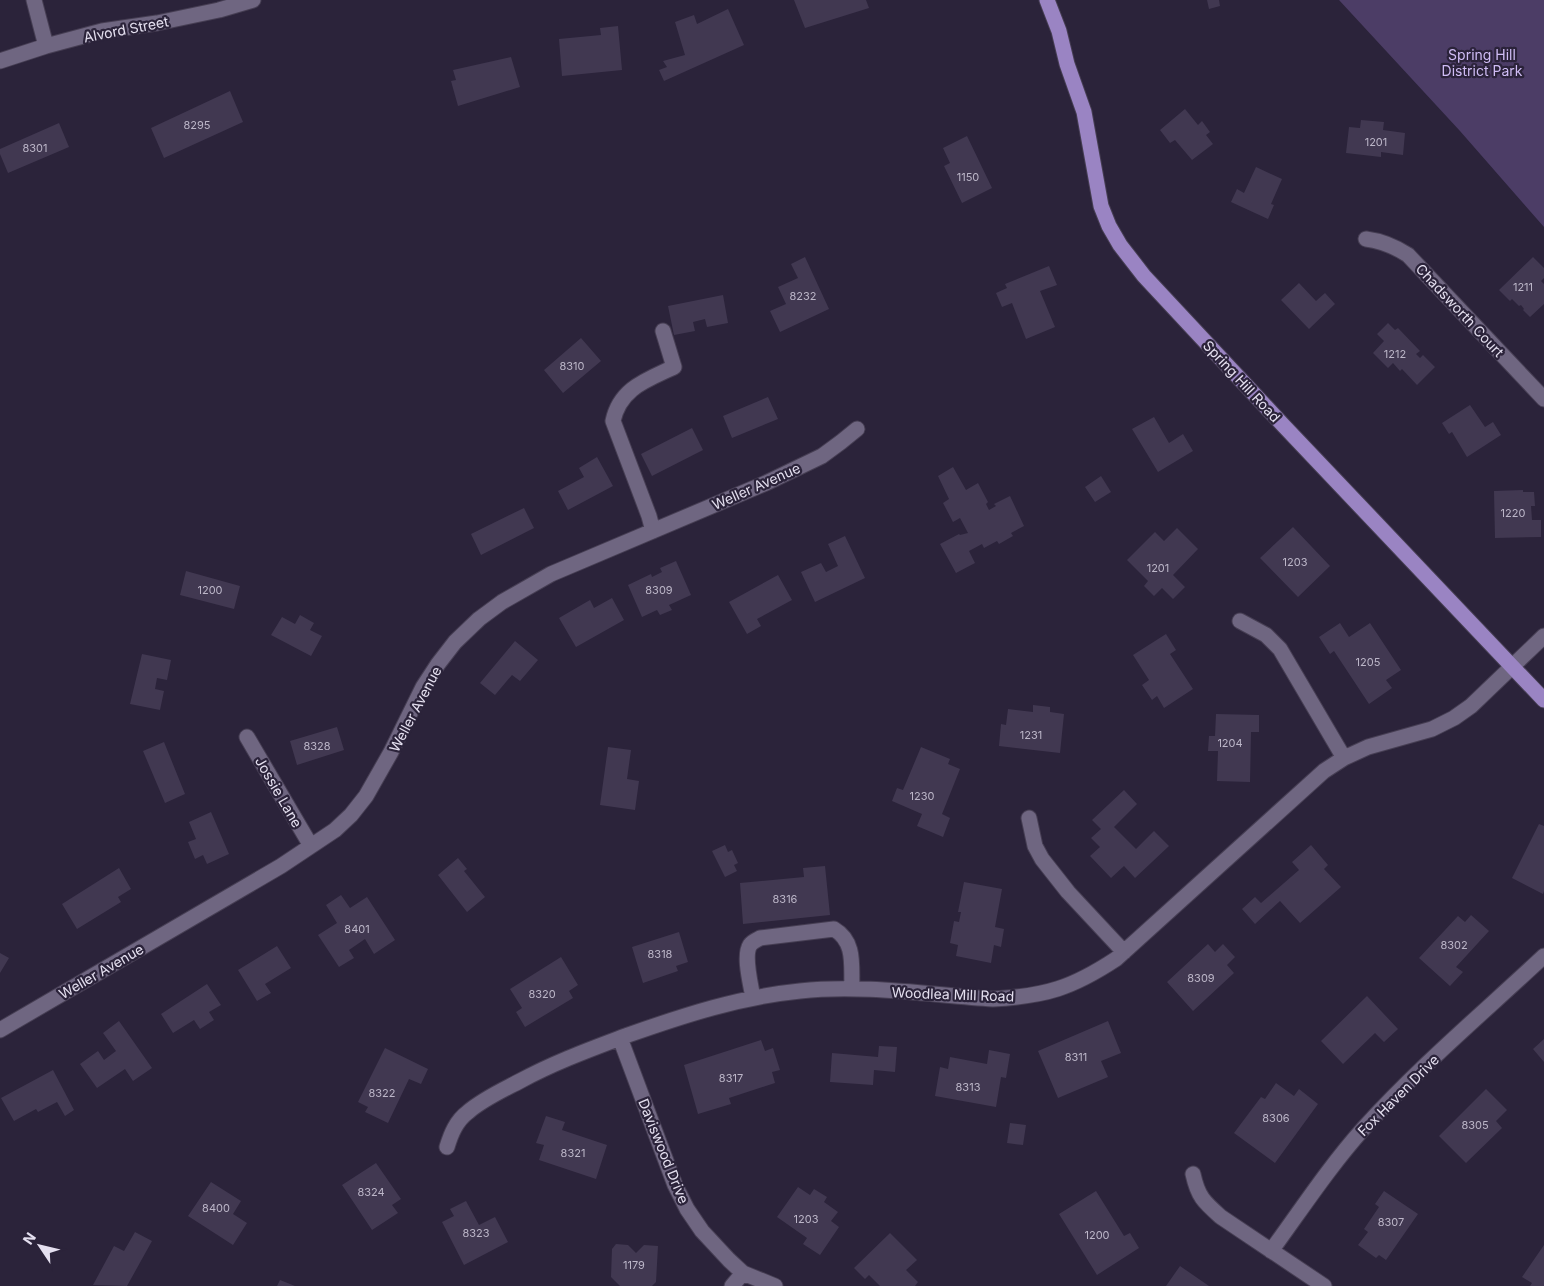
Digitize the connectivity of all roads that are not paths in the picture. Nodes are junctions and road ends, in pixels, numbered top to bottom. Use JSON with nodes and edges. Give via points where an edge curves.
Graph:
{"nodes":[{"id":1,"x":34,"y":0,"type":"edge"},
{"id":2,"x":253,"y":0,"type":"edge"},
{"id":3,"x":1047,"y":0,"type":"edge"},
{"id":4,"x":46,"y":46,"type":"junction"},
{"id":5,"x":0,"y":62,"type":"edge"},
{"id":6,"x":1366,"y":239,"type":"dead end"},
{"id":7,"x":663,"y":331,"type":"dead end"},
{"id":8,"x":1544,"y":399,"type":"edge"},
{"id":9,"x":857,"y":429,"type":"dead end"},
{"id":10,"x":653,"y":531,"type":"junction"},
{"id":11,"x":1240,"y":621,"type":"dead end"},
{"id":12,"x":1544,"y":636,"type":"edge"},
{"id":13,"x":1512,"y":667,"type":"junction"},
{"id":14,"x":1544,"y":700,"type":"edge"},
{"id":15,"x":247,"y":737,"type":"dead end"},
{"id":16,"x":1344,"y":758,"type":"junction"},
{"id":17,"x":1029,"y":818,"type":"dead end"},
{"id":18,"x":311,"y":846,"type":"junction"},
{"id":19,"x":1124,"y":952,"type":"junction"},
{"id":20,"x":1544,"y":956,"type":"edge"},
{"id":21,"x":852,"y":989,"type":"junction"},
{"id":22,"x":753,"y":998,"type":"junction"},
{"id":23,"x":0,"y":1030,"type":"edge"},
{"id":24,"x":620,"y":1038,"type":"junction"},
{"id":25,"x":447,"y":1147,"type":"dead end"},
{"id":26,"x":1193,"y":1174,"type":"dead end"},
{"id":27,"x":1271,"y":1251,"type":"junction"},
{"id":28,"x":743,"y":1273,"type":"junction"},
{"id":29,"x":732,"y":1286,"type":"edge"},
{"id":30,"x":775,"y":1286,"type":"edge"},
{"id":31,"x":1324,"y":1286,"type":"edge"}],
"edges":[{"from":1,"to":4,"type":"street"},
{"from":2,"to":4,"type":"street","name":"Alvord Street"},
{"from":3,"to":13,"type":"main road","name":"Spring Hill Road","via":[[1084,112],[1102,206],[1120,245],[1144,276]]},
{"from":4,"to":5,"type":"street","name":"Alvord Street"},
{"from":6,"to":8,"type":"street","name":"Chadsworth Court","via":[[1394,246],[1408,255]]},
{"from":7,"to":10,"type":"street","via":[[674,367],[638,384],[626,394],[616,409],[613,421]]},
{"from":9,"to":10,"type":"street","name":"Weller Avenue","via":[[822,456]]},
{"from":10,"to":18,"type":"street","name":"Weller Avenue","via":[[551,574],[479,619],[455,642],[428,680],[366,796],[351,815]]},
{"from":11,"to":16,"type":"street","via":[[1266,635],[1280,649]]},
{"from":12,"to":13,"type":"street"},
{"from":13,"to":14,"type":"main road","name":"Spring Hill Road"},
{"from":13,"to":16,"type":"street","name":"Woodlea Mill Road","via":[[1454,718],[1432,729],[1368,747]]},
{"from":15,"to":18,"type":"street","name":"Jossie Lane"},
{"from":16,"to":19,"type":"street","name":"Woodlea Mill Road","via":[[1324,771]]},
{"from":17,"to":19,"type":"street","via":[[1035,846],[1042,859]]},
{"from":18,"to":23,"type":"street","name":"Weller Avenue"},
{"from":19,"to":21,"type":"street","name":"Woodlea Mill Road","via":[[1093,974],[1047,994],[993,999]]},
{"from":20,"to":27,"type":"street","name":"Fox Haven Drive","via":[[1396,1094],[1323,1179]]},
{"from":21,"to":22,"type":"street","name":"Woodlea Mill Road","via":[[801,991]]},
{"from":21,"to":22,"type":"street","via":[[850,945],[844,934],[834,929],[760,938],[753,942],[749,946],[748,957]]},
{"from":22,"to":24,"type":"street","name":"Woodlea Mill Road","via":[[718,1005]]},
{"from":24,"to":25,"type":"street","name":"Woodlea Mill Road","via":[[539,1071],[467,1112],[451,1134]]},
{"from":24,"to":28,"type":"street","name":"Daviswood Drive","via":[[687,1209],[702,1231]]},
{"from":26,"to":27,"type":"street","via":[[1196,1190],[1206,1204]]},
{"from":27,"to":31,"type":"street"},
{"from":28,"to":29,"type":"street"},
{"from":28,"to":30,"type":"street","name":"Daviswood Drive"}]}
